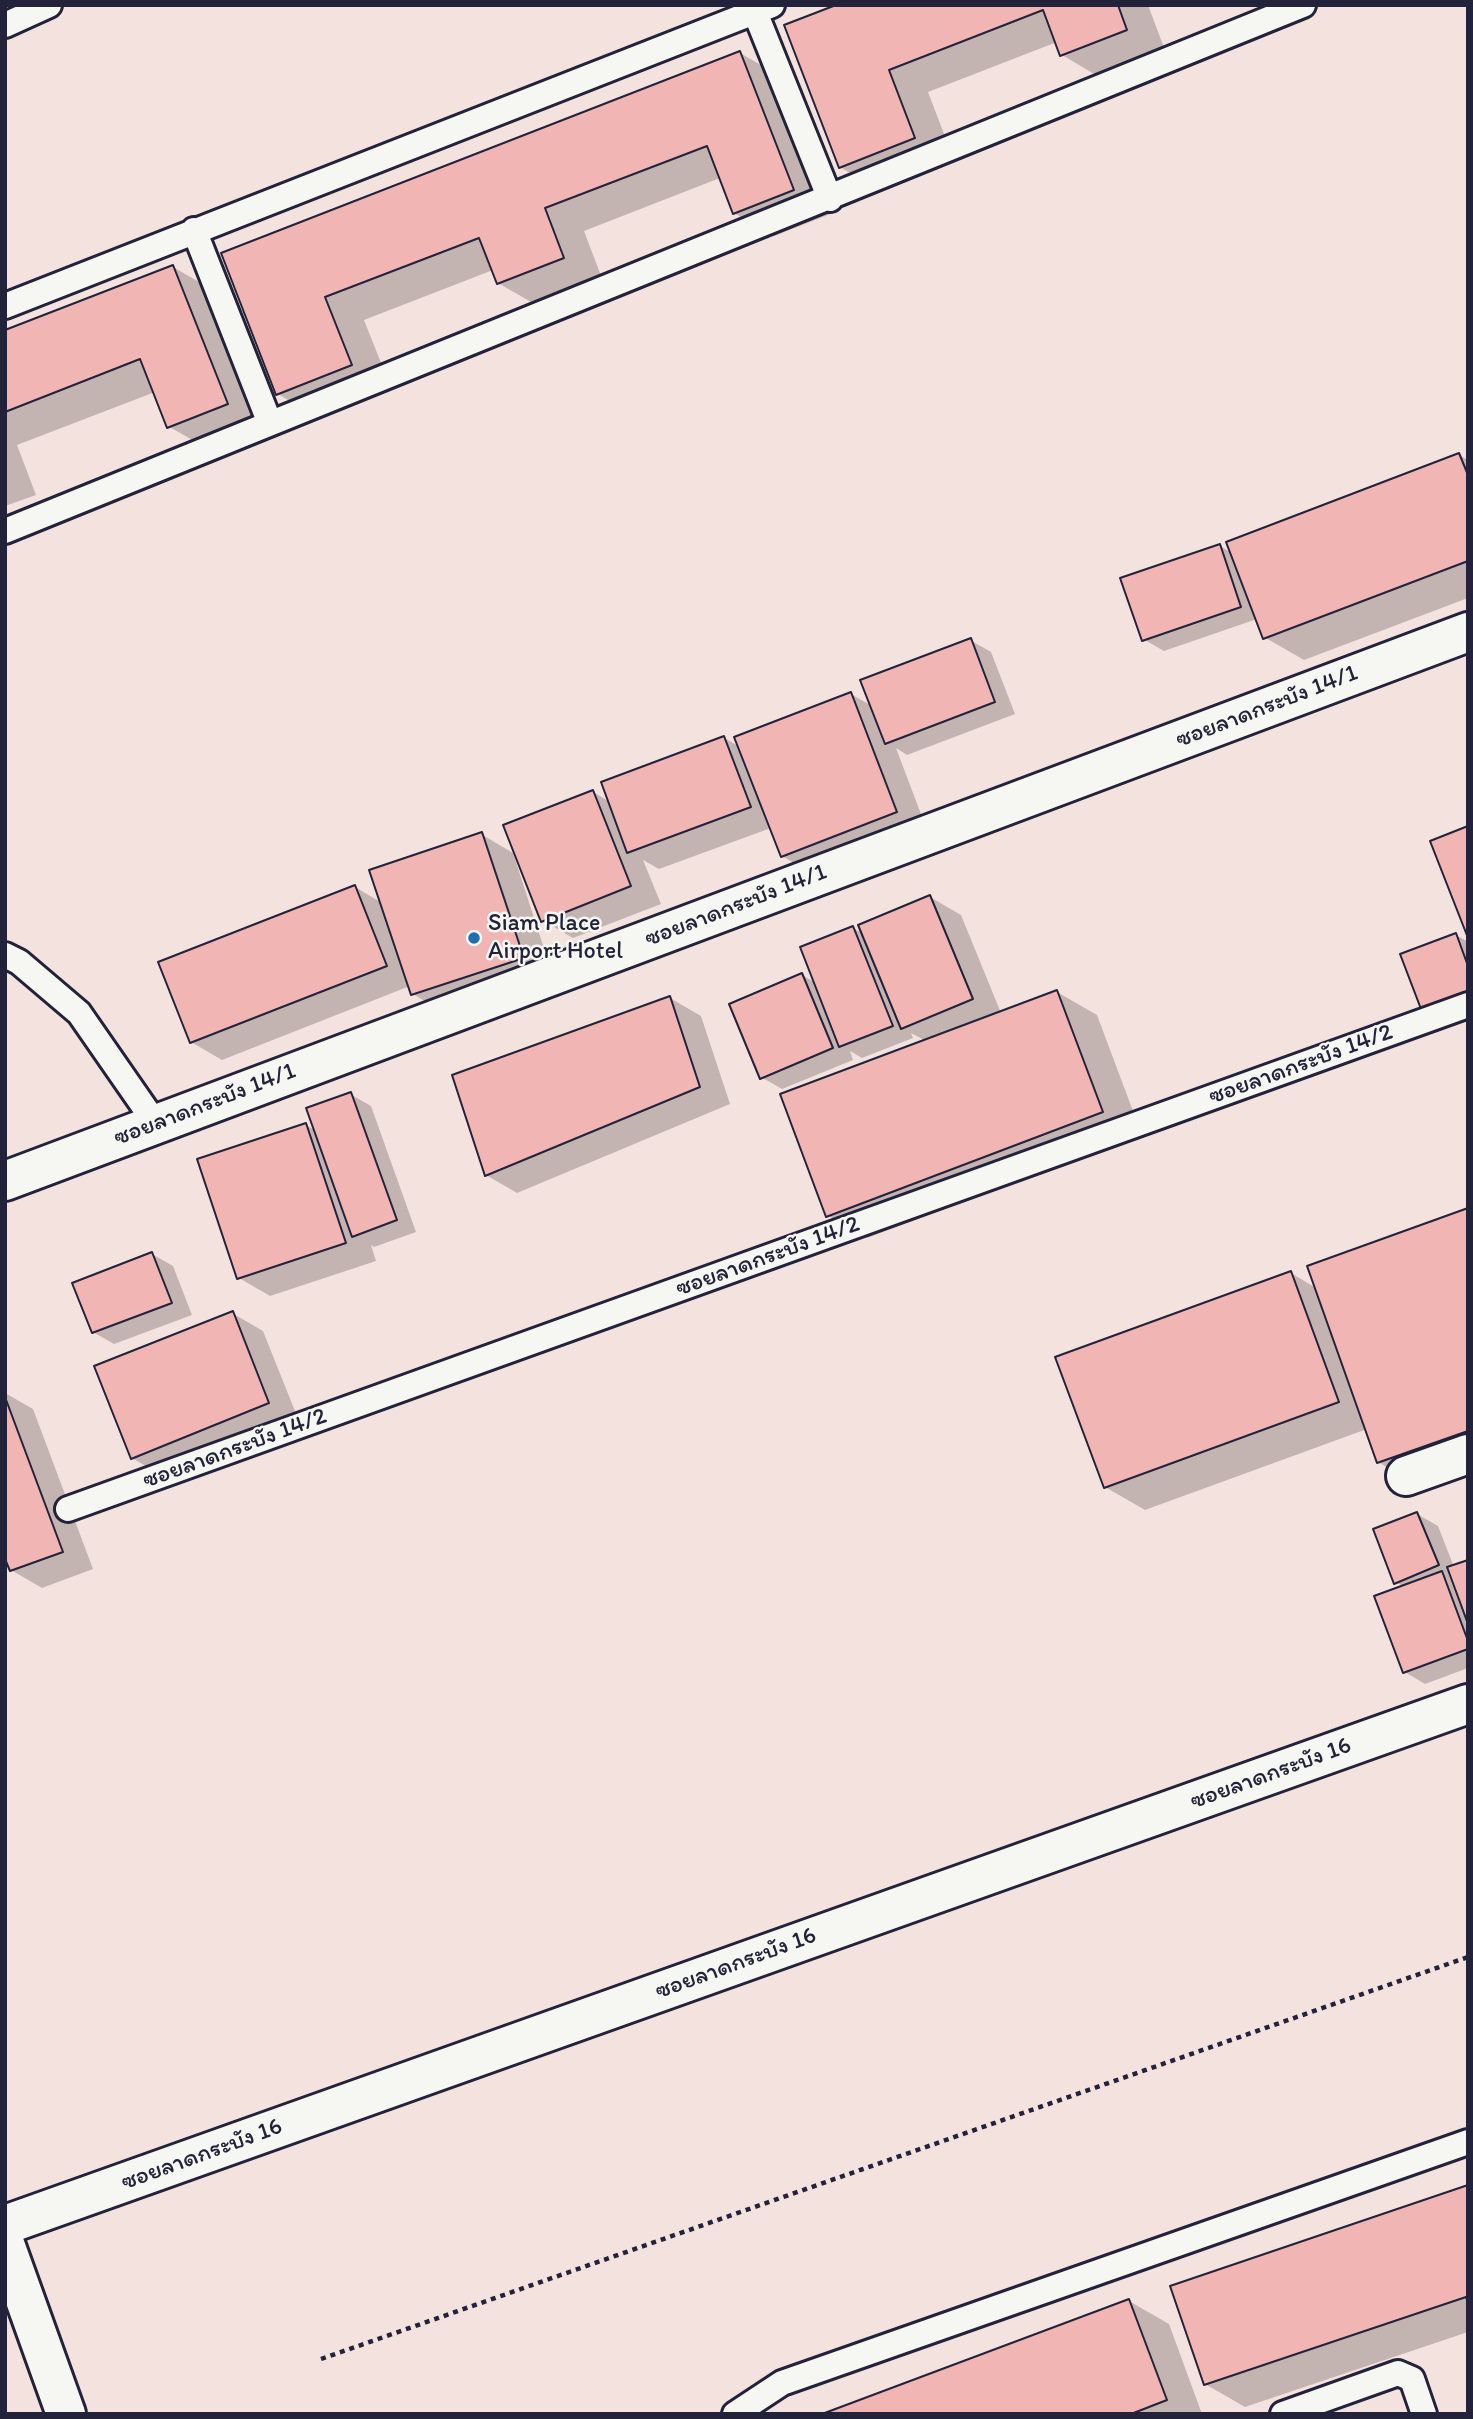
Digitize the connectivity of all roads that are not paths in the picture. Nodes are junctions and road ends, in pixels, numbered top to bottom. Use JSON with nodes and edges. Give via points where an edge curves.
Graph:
{"nodes":[{"id":1,"x":49,"y":5,"type":"edge"},
{"id":2,"x":1303,"y":5,"type":"edge"},
{"id":3,"x":763,"y":8,"type":"edge"},
{"id":4,"x":5,"y":25,"type":"edge"},
{"id":5,"x":830,"y":199,"type":"junction"},
{"id":6,"x":194,"y":230,"type":"junction"},
{"id":7,"x":5,"y":306,"type":"edge"},
{"id":8,"x":269,"y":421,"type":"junction"},
{"id":9,"x":5,"y":531,"type":"edge"},
{"id":10,"x":1468,"y":632,"type":"edge"},
{"id":11,"x":5,"y":955,"type":"edge"},
{"id":12,"x":1468,"y":1005,"type":"edge"},
{"id":13,"x":156,"y":1124,"type":"junction"},
{"id":14,"x":5,"y":1181,"type":"edge"},
{"id":15,"x":1468,"y":1454,"type":"edge"},
{"id":16,"x":1406,"y":1476,"type":"dead end"},
{"id":17,"x":68,"y":1509,"type":"dead end"},
{"id":18,"x":1468,"y":1704,"type":"edge"},
{"id":19,"x":1468,"y":2142,"type":"edge"},
{"id":20,"x":5,"y":2225,"type":"edge"},
{"id":21,"x":5,"y":2244,"type":"edge"},
{"id":22,"x":66,"y":2414,"type":"edge"},
{"id":23,"x":735,"y":2414,"type":"edge"},
{"id":24,"x":1283,"y":2414,"type":"edge"},
{"id":25,"x":1424,"y":2414,"type":"edge"}],
"edges":[{"from":1,"to":4,"type":"lane"},
{"from":2,"to":5,"type":"lane"},
{"from":3,"to":5,"type":"lane"},
{"from":3,"to":6,"type":"lane"},
{"from":5,"to":8,"type":"lane"},
{"from":6,"to":7,"type":"lane"},
{"from":6,"to":8,"type":"lane"},
{"from":8,"to":9,"type":"lane"},
{"from":10,"to":13,"type":"street","name":"ซอยลาดกระบัง 14/1"},
{"from":11,"to":13,"type":"lane","via":[[79,1013]]},
{"from":12,"to":17,"type":"lane","name":"ซอยลาดกระบัง 14/2"},
{"from":13,"to":14,"type":"street","name":"ซอยลาดกระบัง 14/1"},
{"from":15,"to":16,"type":"street"},
{"from":18,"to":20,"type":"street","name":"ซอยลาดกระบัง 16"},
{"from":19,"to":23,"type":"lane","via":[[782,2383]]},
{"from":21,"to":22,"type":"street"},
{"from":24,"to":25,"type":"lane","via":[[1398,2373],[1412,2379]]}]}
